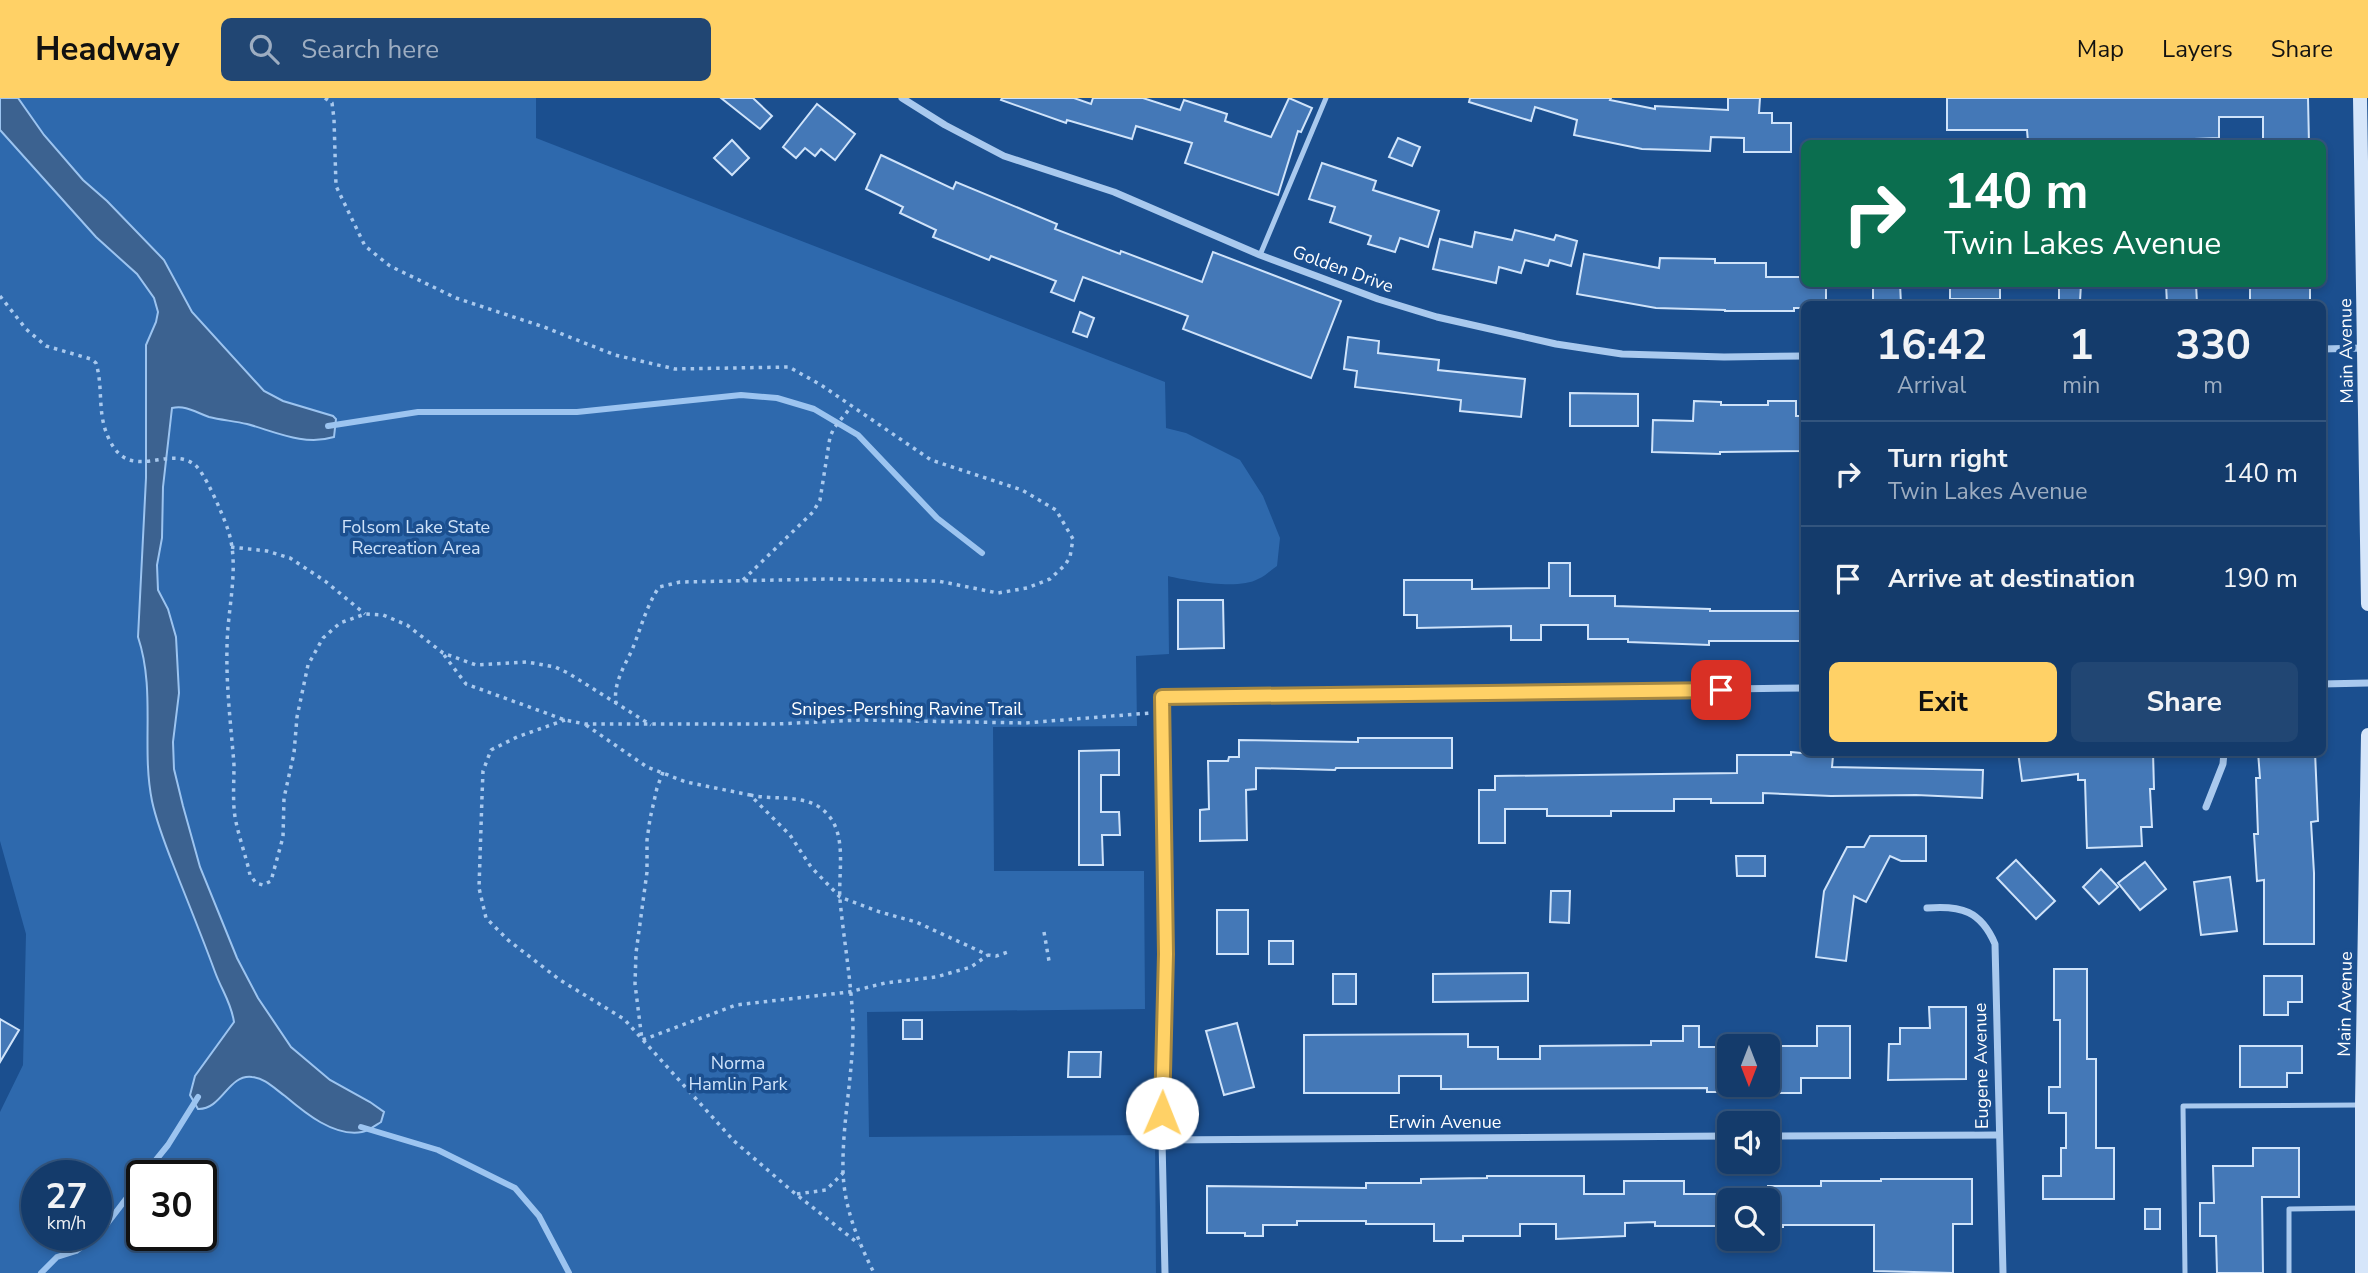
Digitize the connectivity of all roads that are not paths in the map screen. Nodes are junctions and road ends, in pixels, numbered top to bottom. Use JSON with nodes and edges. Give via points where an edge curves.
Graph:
{"nodes":[{"id":1,"x":902,"y":98,"type":"edge"},
{"id":2,"x":1326,"y":98,"type":"edge"},
{"id":3,"x":2360,"y":98,"type":"edge"},
{"id":4,"x":2364,"y":128,"type":"edge"},
{"id":5,"x":1260,"y":255,"type":"junction"},
{"id":6,"x":2326,"y":350,"type":"edge"},
{"id":7,"x":2366,"y":355,"type":"edge"},
{"id":8,"x":1801,"y":356,"type":"edge"},
{"id":9,"x":2368,"y":604,"type":"edge"},
{"id":10,"x":2326,"y":684,"type":"edge"},
{"id":11,"x":2368,"y":684,"type":"edge"},
{"id":12,"x":1801,"y":688,"type":"edge"},
{"id":13,"x":2368,"y":735,"type":"edge"},
{"id":14,"x":2224,"y":756,"type":"edge"},
{"id":15,"x":2206,"y":807,"type":"dead end"},
{"id":16,"x":1927,"y":908,"type":"dead end"},
{"id":17,"x":2362,"y":1105,"type":"junction"},
{"id":18,"x":1998,"y":1135,"type":"junction"},
{"id":19,"x":1717,"y":1136,"type":"edge"},
{"id":20,"x":1780,"y":1136,"type":"edge"},
{"id":21,"x":1162,"y":1140,"type":"junction"},
{"id":22,"x":2362,"y":1208,"type":"junction"},
{"id":23,"x":1165,"y":1273,"type":"edge"},
{"id":24,"x":2003,"y":1273,"type":"edge"},
{"id":25,"x":2185,"y":1273,"type":"edge"},
{"id":26,"x":2289,"y":1273,"type":"edge"},
{"id":27,"x":2362,"y":1273,"type":"edge"}],
"edges":[{"from":1,"to":5,"type":"street","name":"Golden Drive","via":[[1004,156],[1114,192]]},
{"from":2,"to":5,"type":"lane"},
{"from":3,"to":4,"type":"street","name":"Main Avenue"},
{"from":4,"to":7,"type":"street","name":"Main Avenue"},
{"from":5,"to":8,"type":"street","name":"Golden Drive","via":[[1378,299],[1556,344],[1622,354]]},
{"from":6,"to":7,"type":"street"},
{"from":7,"to":9,"type":"street","name":"Main Avenue"},
{"from":10,"to":11,"type":"street"},
{"from":12,"to":21,"type":"street","via":[[1162,697],[1166,954]]},
{"from":13,"to":17,"type":"street","name":"Main Avenue"},
{"from":14,"to":15,"type":"street"},
{"from":16,"to":18,"type":"street","name":"Eugene Avenue","via":[[1967,912],[1989,929],[1995,944]]},
{"from":17,"to":22,"type":"street","name":"Main Avenue"},
{"from":17,"to":25,"type":"lane","via":[[2183,1106]]},
{"from":18,"to":20,"type":"street"},
{"from":18,"to":24,"type":"street","name":"Eugene Avenue"},
{"from":19,"to":21,"type":"street","name":"Erwin Avenue"},
{"from":21,"to":23,"type":"street"},
{"from":22,"to":26,"type":"lane","via":[[2289,1209]]},
{"from":22,"to":27,"type":"street","name":"Main Avenue"}]}
